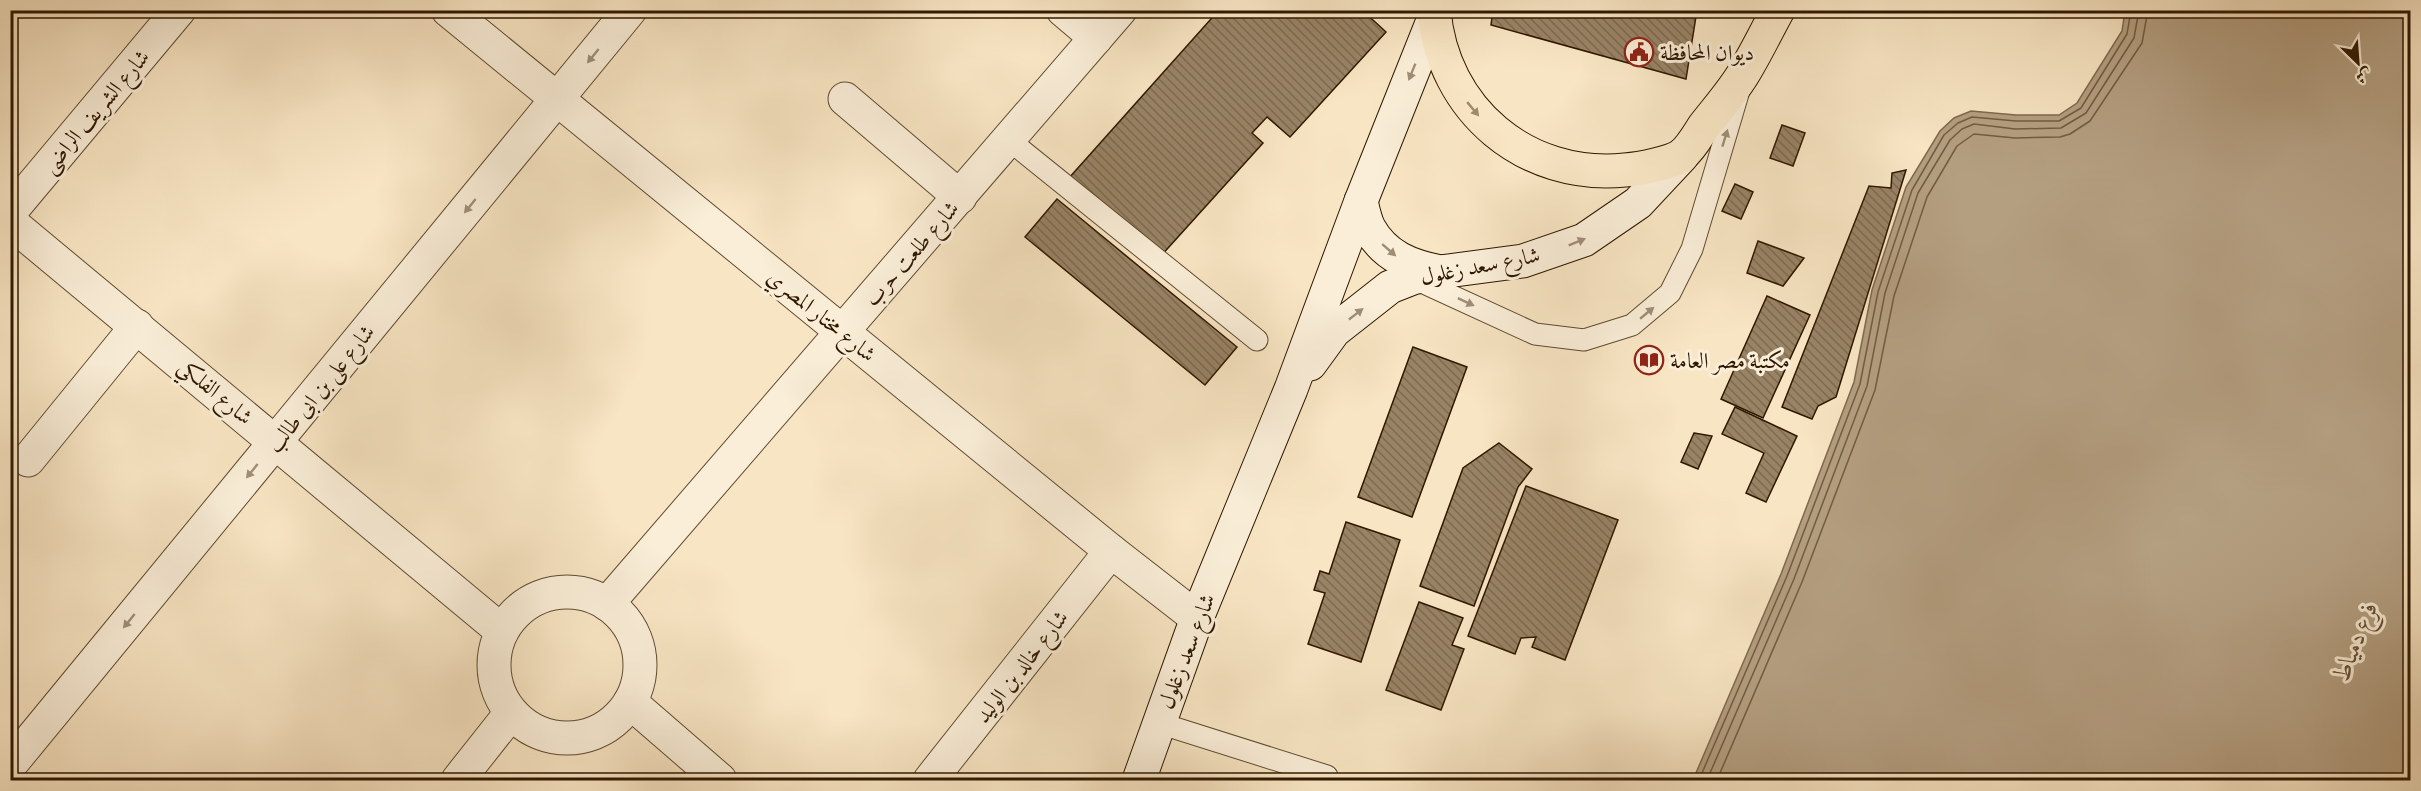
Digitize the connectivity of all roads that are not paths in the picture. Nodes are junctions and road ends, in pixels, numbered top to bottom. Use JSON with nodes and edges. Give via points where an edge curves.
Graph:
{"nodes":[{"id":1,"x":179,"y":10,"type":"edge"},
{"id":2,"x":448,"y":10,"type":"edge"},
{"id":3,"x":630,"y":10,"type":"edge"},
{"id":4,"x":1063,"y":10,"type":"edge"},
{"id":5,"x":1120,"y":10,"type":"edge"},
{"id":6,"x":1778,"y":10,"type":"edge"},
{"id":7,"x":1434,"y":14,"type":"edge"},
{"id":8,"x":1096,"y":38,"type":"junction"},
{"id":9,"x":1744,"y":73,"type":"junction"},
{"id":10,"x":845,"y":99,"type":"dead end"},
{"id":11,"x":557,"y":100,"type":"junction"},
{"id":12,"x":1009,"y":140,"type":"junction"},
{"id":13,"x":1682,"y":156,"type":"junction"},
{"id":14,"x":960,"y":196,"type":"junction"},
{"id":15,"x":1360,"y":201,"type":"junction"},
{"id":16,"x":10,"y":212,"type":"edge"},
{"id":17,"x":10,"y":222,"type":"edge"},
{"id":18,"x":1426,"y":275,"type":"junction"},
{"id":19,"x":137,"y":326,"type":"junction"},
{"id":20,"x":842,"y":332,"type":"junction"},
{"id":21,"x":1257,"y":340,"type":"dead end"},
{"id":22,"x":1291,"y":389,"type":"junction"},
{"id":23,"x":276,"y":441,"type":"junction"},
{"id":24,"x":28,"y":460,"type":"dead end"},
{"id":25,"x":1111,"y":551,"type":"junction"},
{"id":26,"x":607,"y":604,"type":"junction"},
{"id":27,"x":1197,"y":618,"type":"junction"},
{"id":28,"x":502,"y":631,"type":"junction"},
{"id":29,"x":630,"y":702,"type":"junction"},
{"id":30,"x":511,"y":713,"type":"junction"},
{"id":31,"x":1159,"y":723,"type":"junction"},
{"id":32,"x":10,"y":765,"type":"edge"},
{"id":33,"x":1327,"y":776,"type":"dead end"},
{"id":34,"x":458,"y":780,"type":"edge"},
{"id":35,"x":720,"y":780,"type":"edge"},
{"id":36,"x":930,"y":780,"type":"edge"},
{"id":37,"x":1139,"y":780,"type":"edge"}],
"edges":[{"from":1,"to":16,"type":"street","name":"شارع الشريف الراضى"},
{"from":2,"to":11,"type":"street","name":"شارع مختار المصري"},
{"from":3,"to":11,"type":"street","name":"شارع على بن ابى طالب","one_way":true},
{"from":4,"to":8,"type":"street"},
{"from":5,"to":8,"type":"street","name":"شارع طلعت حرب"},
{"from":6,"to":9,"type":"main road"},
{"from":7,"to":13,"type":"main road","one_way":true,"via":[[1443,58],[1462,95],[1488,127],[1522,151],[1560,166],[1601,172],[1642,169]]},
{"from":7,"to":15,"type":"street","name":"شارع سعد زغلول","one_way":true},
{"from":8,"to":12,"type":"street","name":"شارع طلعت حرب"},
{"from":9,"to":13,"type":"main road"},
{"from":18,"to":9,"type":"lane","one_way":true,"via":[[1535,334],[1584,340],[1632,325],[1670,293],[1692,249]]},
{"from":10,"to":14,"type":"street"},
{"from":11,"to":20,"type":"street","name":"شارع مختار المصري"},
{"from":11,"to":23,"type":"street","name":"شارع على بن ابى طالب","one_way":true},
{"from":12,"to":14,"type":"street","name":"شارع طلعت حرب"},
{"from":12,"to":21,"type":"lane"},
{"from":18,"to":13,"type":"street","name":"شارع سعد زغلول","one_way":true,"via":[[1523,261],[1584,240],[1638,203]]},
{"from":14,"to":20,"type":"street","name":"شارع طلعت حرب"},
{"from":15,"to":18,"type":"street","one_way":true,"via":[[1369,228],[1387,251]]},
{"from":15,"to":22,"type":"street","name":"شارع سعد زغلول"},
{"from":17,"to":19,"type":"street","name":"شارع الفلكي"},
{"from":22,"to":18,"type":"street","name":"شارع سعد زغلول","one_way":true,"via":[[1334,331],[1390,287]]},
{"from":19,"to":23,"type":"street","name":"شارع الفلكي"},
{"from":19,"to":24,"type":"street"},
{"from":20,"to":25,"type":"street","name":"شارع مختار المصري"},
{"from":20,"to":26,"type":"street","name":"شارع طلعت حرب"},
{"from":22,"to":27,"type":"street","name":"شارع سعد زغلول"},
{"from":23,"to":28,"type":"street","name":"شارع الفلكي"},
{"from":23,"to":32,"type":"street","name":"شارع على بن ابى طالب","one_way":true},
{"from":25,"to":27,"type":"street","name":"شارع مختار المصري"},
{"from":25,"to":36,"type":"street","name":"شارع خالد بن الوليد"},
{"from":26,"to":28,"type":"street","via":[[585,595],[561,592],[531,603]]},
{"from":26,"to":29,"type":"street","via":[[624,618],[640,659],[639,681]]},
{"from":27,"to":31,"type":"street","name":"شارع سعد زغلول"},
{"from":28,"to":30,"type":"street","via":[[495,652],[494,674]]},
{"from":29,"to":30,"type":"street","via":[[616,720],[596,732],[573,738],[550,736],[529,728]]},
{"from":29,"to":35,"type":"street"},
{"from":30,"to":34,"type":"street"},
{"from":31,"to":33,"type":"lane"},
{"from":31,"to":37,"type":"street","name":"شارع سعد زغلول"}]}
